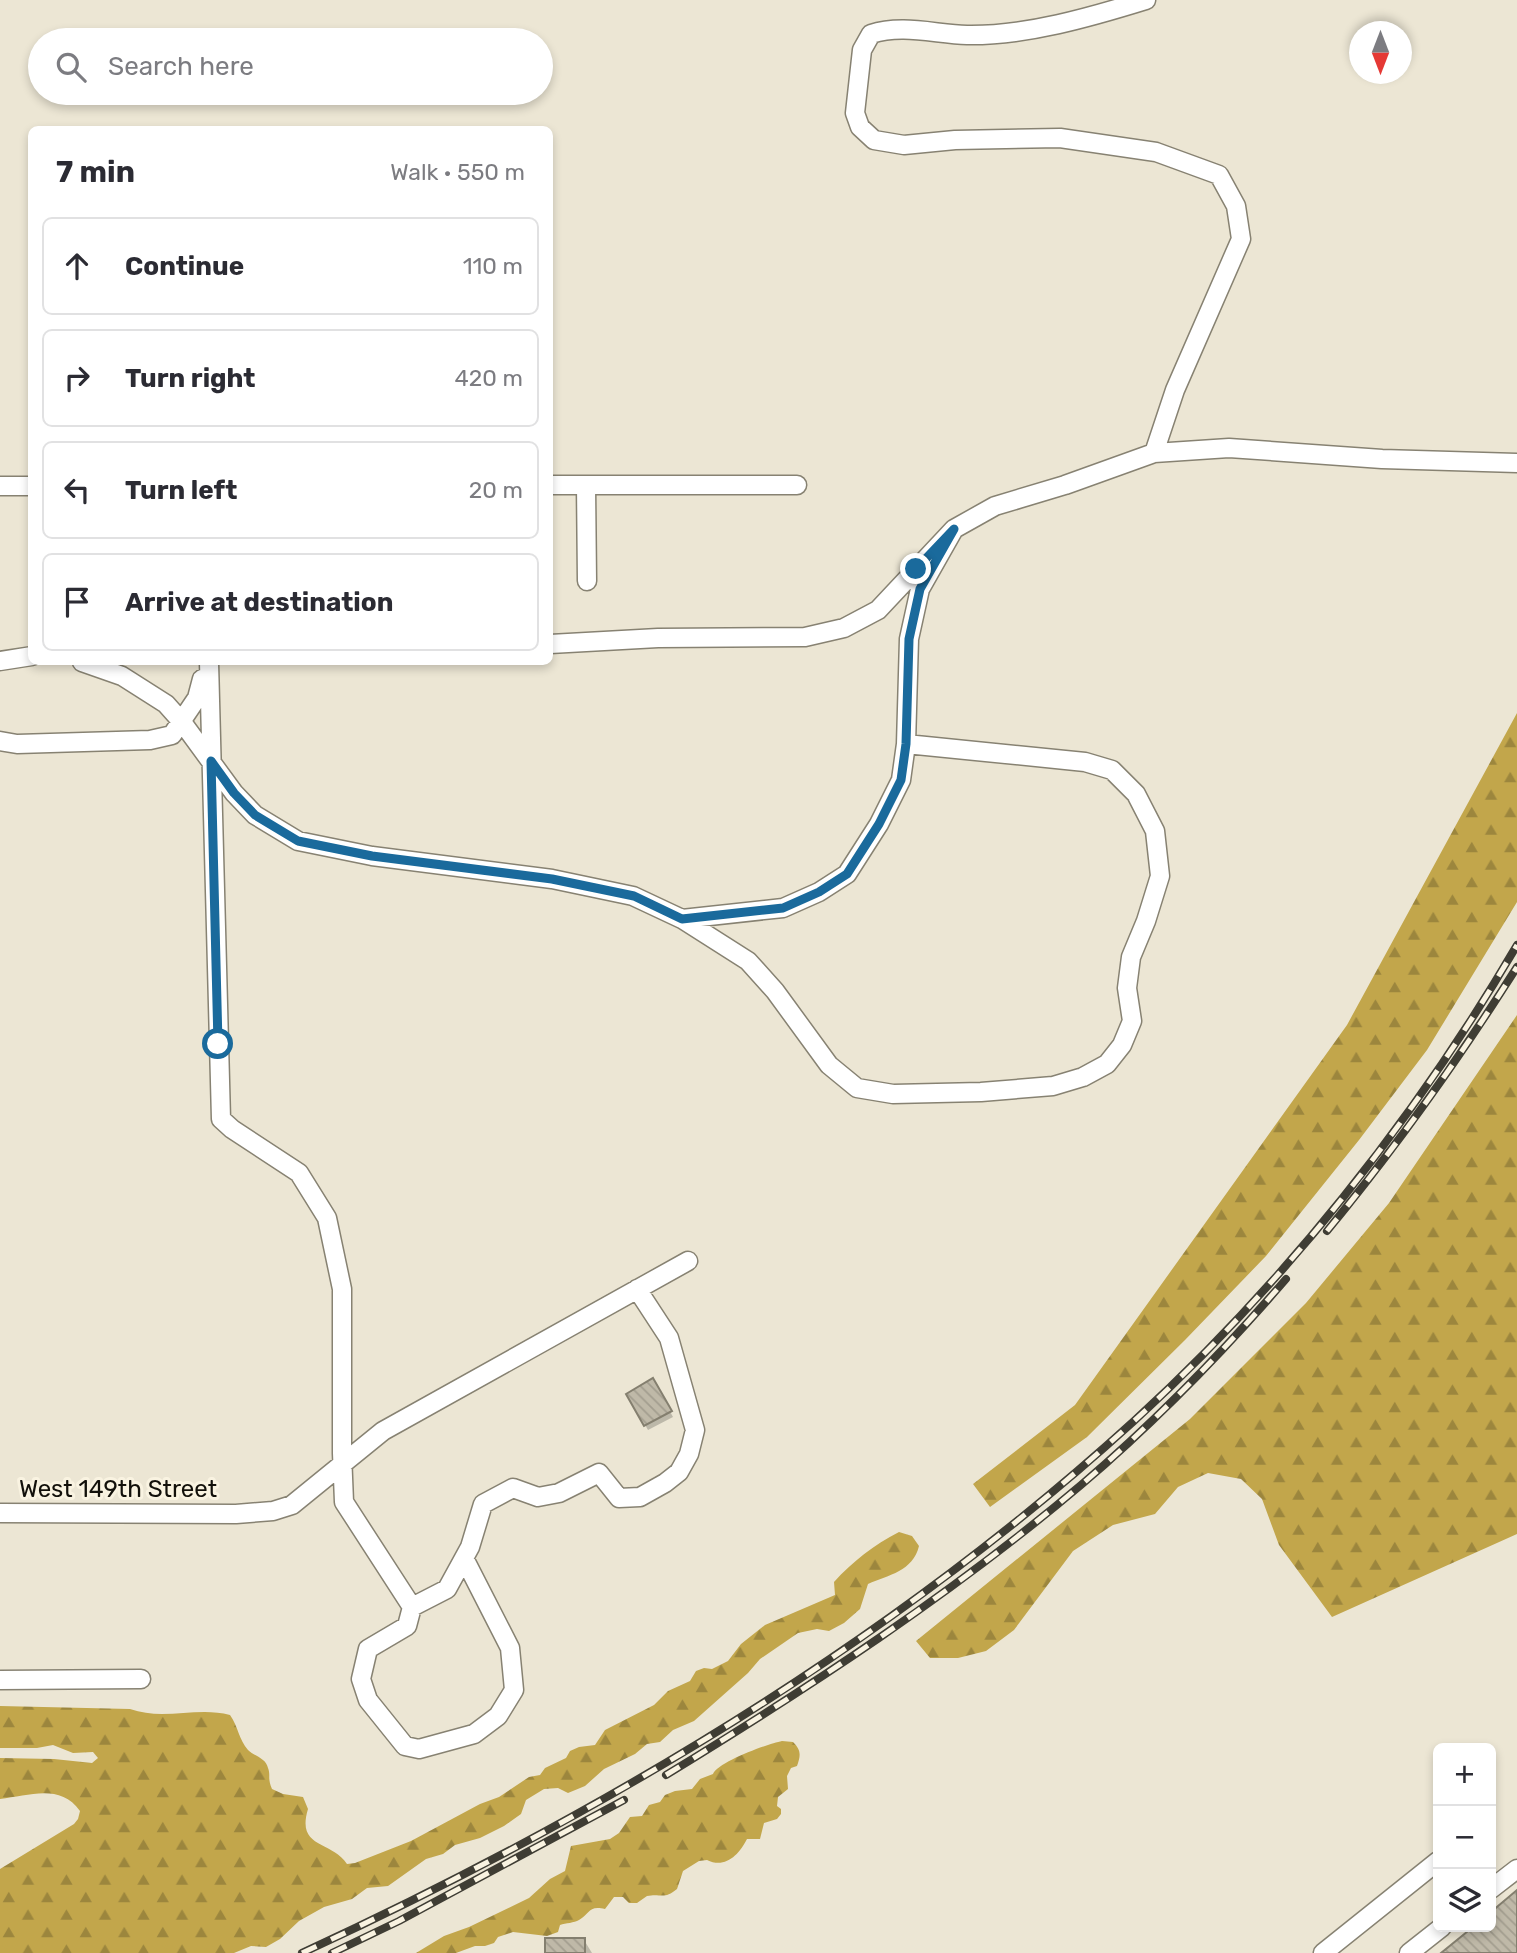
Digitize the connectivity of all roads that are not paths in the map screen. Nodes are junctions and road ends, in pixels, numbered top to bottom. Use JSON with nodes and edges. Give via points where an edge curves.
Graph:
{"nodes":[{"id":1,"x":1146,"y":0,"type":"edge"},
{"id":2,"x":1154,"y":453,"type":"junction"},
{"id":3,"x":1517,"y":463,"type":"edge"},
{"id":4,"x":553,"y":485,"type":"edge"},
{"id":5,"x":586,"y":485,"type":"junction"},
{"id":6,"x":797,"y":485,"type":"dead end"},
{"id":7,"x":0,"y":486,"type":"edge"},
{"id":8,"x":28,"y":486,"type":"edge"},
{"id":9,"x":954,"y":529,"type":"junction"},
{"id":10,"x":587,"y":581,"type":"dead end"},
{"id":11,"x":553,"y":644,"type":"edge"},
{"id":12,"x":28,"y":657,"type":"edge"},
{"id":13,"x":0,"y":661,"type":"edge"},
{"id":14,"x":91,"y":665,"type":"edge"},
{"id":15,"x":207,"y":665,"type":"edge"},
{"id":16,"x":208,"y":665,"type":"edge"},
{"id":17,"x":182,"y":722,"type":"junction"},
{"id":18,"x":0,"y":741,"type":"edge"},
{"id":19,"x":906,"y":744,"type":"junction"},
{"id":20,"x":211,"y":761,"type":"junction"},
{"id":21,"x":682,"y":919,"type":"junction"},
{"id":22,"x":688,"y":1261,"type":"dead end"},
{"id":23,"x":637,"y":1289,"type":"junction"},
{"id":24,"x":342,"y":1464,"type":"junction"},
{"id":25,"x":0,"y":1513,"type":"edge"},
{"id":26,"x":464,"y":1558,"type":"junction"},
{"id":27,"x":412,"y":1607,"type":"junction"},
{"id":28,"x":141,"y":1679,"type":"dead end"},
{"id":29,"x":0,"y":1680,"type":"edge"},
{"id":30,"x":1433,"y":1865,"type":"edge"},
{"id":31,"x":1517,"y":1868,"type":"edge"},
{"id":32,"x":1496,"y":1885,"type":"edge"},
{"id":33,"x":1436,"y":1932,"type":"edge"},
{"id":34,"x":1323,"y":1953,"type":"edge"},
{"id":35,"x":1409,"y":1953,"type":"edge"}],
"edges":[{"from":1,"to":2,"type":"street","via":[[1027,29],[969,35],[885,30],[871,34],[862,50],[855,113],[860,127],[874,140],[894,144],[1060,138],[1156,152],[1219,175],[1236,206],[1241,239],[1175,390]]},
{"from":2,"to":3,"type":"street","via":[[1230,448]]},
{"from":2,"to":9,"type":"street","via":[[995,506]]},
{"from":4,"to":5,"type":"street"},
{"from":5,"to":6,"type":"street"},
{"from":5,"to":10,"type":"street"},
{"from":7,"to":8,"type":"street"},
{"from":9,"to":11,"type":"street","via":[[878,610],[844,628],[805,637]]},
{"from":9,"to":19,"type":"street","via":[[917,601],[909,639]]},
{"from":12,"to":13,"type":"street"},
{"from":14,"to":17,"type":"street","via":[[122,676],[166,704]]},
{"from":15,"to":17,"type":"street","via":[[197,698]]},
{"from":16,"to":20,"type":"street"},
{"from":17,"to":18,"type":"street","via":[[172,735],[150,740]]},
{"from":17,"to":20,"type":"street"},
{"from":19,"to":21,"type":"street","via":[[901,780],[847,874],[783,908]]},
{"from":19,"to":21,"type":"street","via":[[1085,762],[1112,769],[1136,794],[1156,831],[1160,876],[1131,957],[1127,988],[1132,1021],[1107,1065],[1053,1086],[893,1094],[857,1088],[829,1065],[748,961]]},
{"from":20,"to":21,"type":"street","via":[[255,815],[298,841],[372,856],[552,879],[634,896]]},
{"from":20,"to":24,"type":"street","via":[[221,1119],[299,1173],[327,1218],[342,1289]]},
{"from":22,"to":23,"type":"street","name":"West 149th Street"},
{"from":23,"to":24,"type":"street","name":"West 149th Street","via":[[383,1432]]},
{"from":23,"to":26,"type":"street","via":[[669,1338],[695,1430],[679,1472],[640,1497],[619,1498],[599,1473],[559,1493],[538,1497],[513,1488],[483,1504]]},
{"from":24,"to":25,"type":"street","name":"West 149th Street","via":[[292,1505],[273,1511]]},
{"from":24,"to":27,"type":"street","via":[[344,1502]]},
{"from":26,"to":27,"type":"street","via":[[447,1590]]},
{"from":26,"to":27,"type":"street","via":[[510,1648],[514,1690],[498,1716],[474,1734],[419,1749],[405,1746],[368,1700],[360,1679],[368,1649],[407,1626]]},
{"from":28,"to":29,"type":"street"},
{"from":30,"to":34,"type":"street"},
{"from":31,"to":32,"type":"street"},
{"from":33,"to":35,"type":"street"}]}
